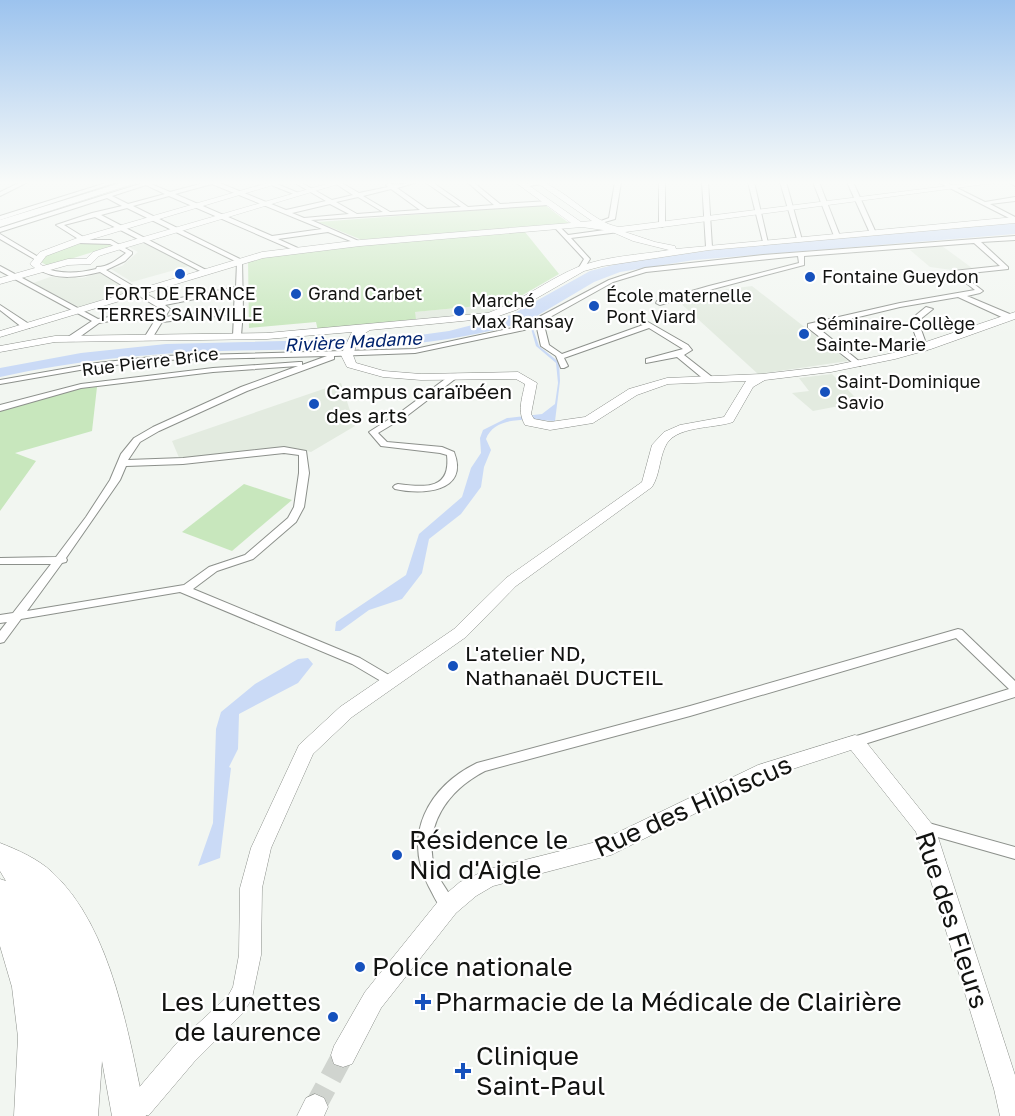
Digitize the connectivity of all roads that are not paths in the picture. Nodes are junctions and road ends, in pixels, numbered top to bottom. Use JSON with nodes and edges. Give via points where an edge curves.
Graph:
{"nodes":[{"id":1,"x":73,"y":234,"type":"edge"},
{"id":2,"x":101,"y":234,"type":"edge"},
{"id":3,"x":132,"y":234,"type":"edge"},
{"id":4,"x":163,"y":234,"type":"edge"},
{"id":5,"x":185,"y":234,"type":"edge"},
{"id":6,"x":263,"y":234,"type":"edge"},
{"id":7,"x":300,"y":234,"type":"edge"},
{"id":8,"x":339,"y":234,"type":"edge"},
{"id":9,"x":478,"y":234,"type":"edge"},
{"id":10,"x":569,"y":234,"type":"edge"},
{"id":11,"x":587,"y":234,"type":"edge"},
{"id":12,"x":626,"y":234,"type":"edge"},
{"id":13,"x":709,"y":234,"type":"edge"},
{"id":14,"x":764,"y":234,"type":"edge"},
{"id":15,"x":799,"y":234,"type":"edge"},
{"id":16,"x":860,"y":234,"type":"edge"},
{"id":17,"x":0,"y":236,"type":"edge"},
{"id":18,"x":572,"y":236,"type":"junction"},
{"id":19,"x":837,"y":236,"type":"joint"},
{"id":20,"x":272,"y":238,"type":"junction"},
{"id":21,"x":1015,"y":238,"type":"edge"},
{"id":22,"x":800,"y":239,"type":"junction"},
{"id":23,"x":82,"y":240,"type":"junction"},
{"id":24,"x":143,"y":240,"type":"junction"},
{"id":25,"x":976,"y":241,"type":"junction"},
{"id":26,"x":766,"y":242,"type":"junction"},
{"id":27,"x":360,"y":243,"type":"junction"},
{"id":28,"x":119,"y":247,"type":"junction"},
{"id":29,"x":663,"y":247,"type":"junction"},
{"id":30,"x":709,"y":247,"type":"junction"},
{"id":31,"x":690,"y":249,"type":"junction"},
{"id":32,"x":298,"y":250,"type":"junction"},
{"id":33,"x":801,"y":254,"type":"junction"},
{"id":34,"x":651,"y":255,"type":"junction"},
{"id":35,"x":38,"y":259,"type":"junction"},
{"id":36,"x":240,"y":261,"type":"junction"},
{"id":37,"x":88,"y":262,"type":"junction"},
{"id":38,"x":1005,"y":267,"type":"junction"},
{"id":39,"x":0,"y":268,"type":"edge"},
{"id":40,"x":41,"y":269,"type":"junction"},
{"id":41,"x":101,"y":269,"type":"junction"},
{"id":42,"x":580,"y":269,"type":"junction"},
{"id":43,"x":1015,"y":269,"type":"edge"},
{"id":44,"x":206,"y":272,"type":"junction"},
{"id":45,"x":17,"y":276,"type":"junction"},
{"id":46,"x":0,"y":281,"type":"edge"},
{"id":47,"x":239,"y":288,"type":"junction"},
{"id":48,"x":140,"y":292,"type":"junction"},
{"id":49,"x":961,"y":296,"type":"junction"},
{"id":50,"x":660,"y":303,"type":"dead end"},
{"id":51,"x":163,"y":306,"type":"junction"},
{"id":52,"x":0,"y":307,"type":"edge"},
{"id":53,"x":929,"y":309,"type":"dead end"},
{"id":54,"x":77,"y":310,"type":"junction"},
{"id":55,"x":239,"y":311,"type":"junction"},
{"id":56,"x":634,"y":316,"type":"dead end"},
{"id":57,"x":1012,"y":316,"type":"edge"},
{"id":58,"x":160,"y":320,"type":"junction"},
{"id":59,"x":97,"y":321,"type":"junction"},
{"id":60,"x":537,"y":322,"type":"junction"},
{"id":61,"x":650,"y":325,"type":"junction"},
{"id":62,"x":26,"y":326,"type":"junction"},
{"id":63,"x":349,"y":332,"type":"junction"},
{"id":64,"x":0,"y":334,"type":"edge"},
{"id":65,"x":237,"y":336,"type":"junction"},
{"id":66,"x":148,"y":338,"type":"junction"},
{"id":67,"x":72,"y":339,"type":"junction"},
{"id":68,"x":0,"y":349,"type":"edge"},
{"id":69,"x":924,"y":349,"type":"junction"},
{"id":70,"x":306,"y":354,"type":"junction"},
{"id":71,"x":345,"y":354,"type":"junction"},
{"id":72,"x":678,"y":354,"type":"junction"},
{"id":73,"x":261,"y":355,"type":"junction"},
{"id":74,"x":560,"y":357,"type":"junction"},
{"id":75,"x":649,"y":361,"type":"dead end"},
{"id":76,"x":309,"y":364,"type":"junction"},
{"id":77,"x":857,"y":364,"type":"junction"},
{"id":78,"x":564,"y":366,"type":"dead end"},
{"id":79,"x":240,"y":368,"type":"junction"},
{"id":80,"x":455,"y":376,"type":"junction"},
{"id":81,"x":762,"y":377,"type":"junction"},
{"id":82,"x":714,"y":379,"type":"junction"},
{"id":83,"x":0,"y":382,"type":"edge"},
{"id":84,"x":743,"y":392,"type":"junction"},
{"id":85,"x":0,"y":408,"type":"edge"},
{"id":86,"x":121,"y":463,"type":"junction"},
{"id":87,"x":398,"y":488,"type":"dead end"},
{"id":88,"x":62,"y":560,"type":"junction"},
{"id":89,"x":0,"y":561,"type":"edge"},
{"id":90,"x":186,"y":589,"type":"junction"},
{"id":91,"x":16,"y":616,"type":"junction"},
{"id":92,"x":0,"y":619,"type":"edge"},
{"id":93,"x":0,"y":639,"type":"edge"},
{"id":94,"x":390,"y":681,"type":"junction"},
{"id":95,"x":1015,"y":688,"type":"edge"},
{"id":96,"x":1015,"y":692,"type":"edge"},
{"id":97,"x":855,"y":742,"type":"junction"},
{"id":98,"x":925,"y":828,"type":"junction"},
{"id":99,"x":1015,"y":853,"type":"edge"},
{"id":100,"x":0,"y":855,"type":"edge"},
{"id":101,"x":0,"y":860,"type":"edge"},
{"id":102,"x":0,"y":891,"type":"edge"},
{"id":103,"x":448,"y":906,"type":"junction"},
{"id":104,"x":0,"y":912,"type":"edge"},
{"id":105,"x":343,"y":1055,"type":"tunnel mouth"},
{"id":106,"x":1012,"y":1085,"type":"edge"},
{"id":107,"x":130,"y":1101,"type":"edge"},
{"id":108,"x":31,"y":1116,"type":"edge"},
{"id":109,"x":57,"y":1116,"type":"edge"},
{"id":110,"x":81,"y":1116,"type":"edge"},
{"id":111,"x":1013,"y":1116,"type":"edge"}],
"edges":[{"from":1,"to":23,"type":"street"},
{"from":2,"to":23,"type":"main road"},
{"from":3,"to":24,"type":"street"},
{"from":4,"to":24,"type":"main road"},
{"from":5,"to":36,"type":"street"},
{"from":6,"to":20,"type":"street"},
{"from":7,"to":20,"type":"street"},
{"from":8,"to":27,"type":"street"},
{"from":9,"to":27,"type":"main road"},
{"from":10,"to":18,"type":"street"},
{"from":11,"to":18,"type":"street"},
{"from":12,"to":29,"type":"main road"},
{"from":13,"to":30,"type":"street"},
{"from":14,"to":26,"type":"street"},
{"from":15,"to":22,"type":"street"},
{"from":16,"to":19,"type":"main road"},
{"from":17,"to":35,"type":"street"},
{"from":18,"to":42,"type":"street","via":[[588,260]]},
{"from":19,"to":22,"type":"main road"},
{"from":20,"to":32,"type":"street"},
{"from":21,"to":25,"type":"street"},
{"from":22,"to":26,"type":"main road"},
{"from":23,"to":28,"type":"street","via":[[111,242]]},
{"from":23,"to":35,"type":"main road","via":[[46,252]]},
{"from":24,"to":28,"type":"main road"},
{"from":24,"to":44,"type":"street"},
{"from":25,"to":33,"type":"street"},
{"from":25,"to":38,"type":"street"},
{"from":26,"to":30,"type":"main road"},
{"from":27,"to":32,"type":"main road"},
{"from":28,"to":37,"type":"main road","via":[[96,254]]},
{"from":28,"to":41,"type":"street","via":[[130,253],[121,263]]},
{"from":29,"to":31,"type":"main road"},
{"from":29,"to":34,"type":"main road","via":[[666,249]]},
{"from":30,"to":31,"type":"main road"},
{"from":31,"to":34,"type":"main road"},
{"from":32,"to":36,"type":"main road"},
{"from":33,"to":50,"type":"street","via":[[802,264]]},
{"from":33,"to":60,"type":"street","via":[[636,272],[580,296]]},
{"from":34,"to":42,"type":"main road"},
{"from":35,"to":40,"type":"main road","via":[[35,264]]},
{"from":36,"to":44,"type":"main road"},
{"from":36,"to":47,"type":"street"},
{"from":37,"to":40,"type":"main road"},
{"from":37,"to":41,"type":"street"},
{"from":38,"to":43,"type":"street"},
{"from":38,"to":49,"type":"street","via":[[955,272],[980,291]]},
{"from":39,"to":45,"type":"street"},
{"from":40,"to":41,"type":"street","via":[[54,274],[86,274]]},
{"from":40,"to":45,"type":"main road"},
{"from":41,"to":48,"type":"street"},
{"from":42,"to":63,"type":"main road","via":[[495,315],[366,327]]},
{"from":44,"to":48,"type":"main road"},
{"from":45,"to":46,"type":"main road"},
{"from":45,"to":54,"type":"street"},
{"from":47,"to":51,"type":"street"},
{"from":47,"to":55,"type":"street"},
{"from":48,"to":51,"type":"street"},
{"from":48,"to":54,"type":"main road"},
{"from":49,"to":57,"type":"street"},
{"from":49,"to":77,"type":"street","via":[[900,305],[811,326]]},
{"from":51,"to":58,"type":"street"},
{"from":51,"to":59,"type":"street"},
{"from":52,"to":62,"type":"street"},
{"from":53,"to":69,"type":"street","via":[[914,320]]},
{"from":54,"to":59,"type":"street"},
{"from":54,"to":62,"type":"main road"},
{"from":55,"to":58,"type":"street"},
{"from":55,"to":65,"type":"street"},
{"from":56,"to":61,"type":"street"},
{"from":57,"to":69,"type":"main road"},
{"from":58,"to":66,"type":"street"},
{"from":59,"to":67,"type":"street"},
{"from":60,"to":71,"type":"street","via":[[415,351]]},
{"from":60,"to":74,"type":"street","via":[[545,346]]},
{"from":61,"to":72,"type":"street","via":[[688,350]]},
{"from":61,"to":74,"type":"street"},
{"from":62,"to":64,"type":"main road"},
{"from":63,"to":65,"type":"main road"},
{"from":63,"to":71,"type":"main road"},
{"from":65,"to":66,"type":"main road"},
{"from":66,"to":67,"type":"main road"},
{"from":67,"to":68,"type":"main road"},
{"from":69,"to":77,"type":"main road"},
{"from":70,"to":71,"type":"street"},
{"from":70,"to":73,"type":"street"},
{"from":70,"to":76,"type":"street","via":[[313,357]]},
{"from":71,"to":76,"type":"street"},
{"from":71,"to":80,"type":"main road","via":[[351,365],[383,374]]},
{"from":72,"to":75,"type":"street"},
{"from":72,"to":82,"type":"street"},
{"from":73,"to":79,"type":"street"},
{"from":73,"to":83,"type":"street","via":[[161,358]]},
{"from":74,"to":78,"type":"street"},
{"from":76,"to":79,"type":"street","name":"Rue Pierre Brice"},
{"from":76,"to":86,"type":"street","via":[[156,429],[130,447]]},
{"from":77,"to":81,"type":"main road"},
{"from":79,"to":85,"type":"street","name":"Rue Pierre Brice","via":[[81,386]]},
{"from":80,"to":82,"type":"main road","via":[[512,374],[528,379],[531,391],[527,418],[550,426],[589,420],[654,383]]},
{"from":80,"to":87,"type":"street","via":[[374,432],[384,444],[451,454],[449,476],[438,488]]},
{"from":81,"to":82,"type":"main road"},
{"from":81,"to":84,"type":"main road"},
{"from":82,"to":84,"type":"main road","via":[[734,382]]},
{"from":84,"to":94,"type":"main road","via":[[729,419],[666,436],[657,448],[652,476],[646,484],[511,582],[449,642]]},
{"from":86,"to":88,"type":"street","via":[[115,480]]},
{"from":86,"to":90,"type":"street","via":[[284,450],[303,453],[299,507],[292,520],[249,557],[213,569]]},
{"from":88,"to":89,"type":"street"},
{"from":88,"to":91,"type":"street"},
{"from":90,"to":91,"type":"street","via":[[176,587]]},
{"from":90,"to":94,"type":"street","via":[[357,661]]},
{"from":91,"to":92,"type":"street"},
{"from":91,"to":93,"type":"street"},
{"from":94,"to":107,"type":"main road","via":[[346,712],[306,750],[261,848],[251,888],[250,955],[244,990],[231,1010]]},
{"from":95,"to":103,"type":"street","via":[[958,633],[690,711],[482,766],[467,773],[444,794],[427,828],[427,866]]},
{"from":96,"to":97,"type":"street","name":"Rue des Hibiscus"},
{"from":97,"to":98,"type":"main road","name":"Rue des Fleurs"},
{"from":97,"to":103,"type":"main road","name":"Rue des Hibiscus","via":[[765,770],[604,849],[489,878]]},
{"from":98,"to":99,"type":"street"},
{"from":98,"to":106,"type":"main road","name":"Rue des Fleurs"},
{"from":100,"to":107,"type":"highway","via":[[44,882],[68,910],[108,1016]]},
{"from":101,"to":110,"type":"highway","via":[[24,879],[57,922],[74,964],[85,1022],[85,1093]]},
{"from":102,"to":109,"type":"highway","via":[[33,934],[48,971],[60,1033]]},
{"from":103,"to":105,"type":"main road","name":"Rue des Hibiscus","via":[[373,1000]]},
{"from":104,"to":108,"type":"highway","via":[[30,991],[36,1077]]},
{"from":106,"to":111,"type":"main road","name":"Rue des Fleurs"}]}
